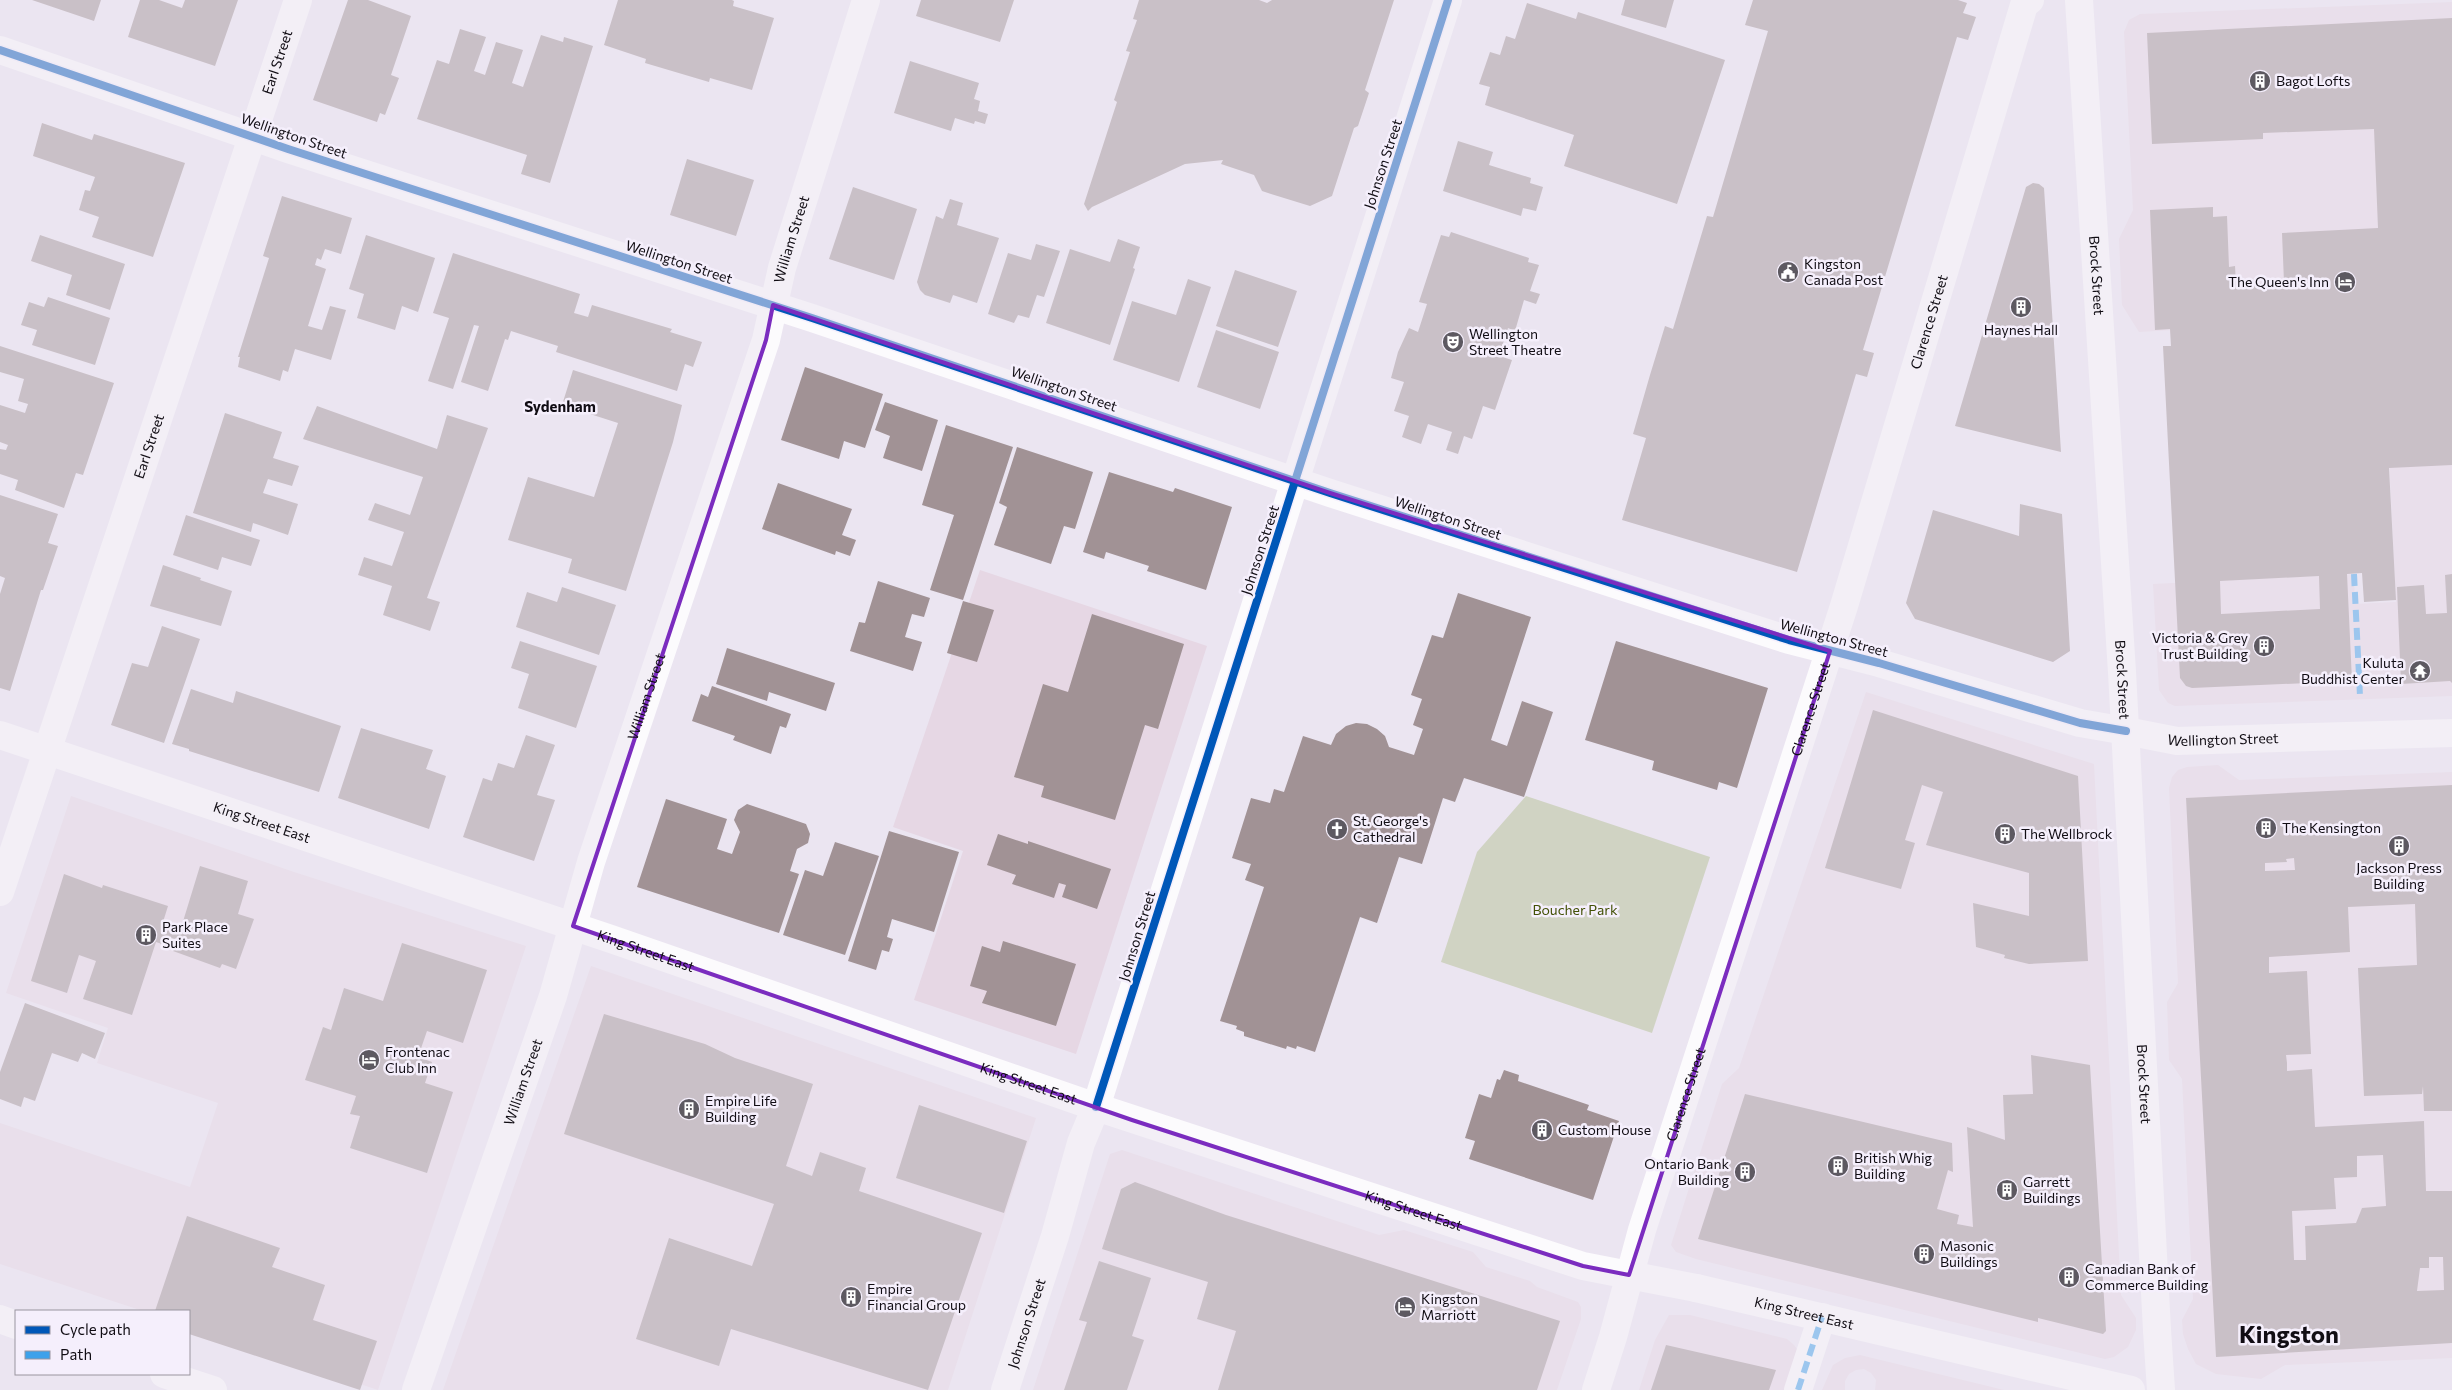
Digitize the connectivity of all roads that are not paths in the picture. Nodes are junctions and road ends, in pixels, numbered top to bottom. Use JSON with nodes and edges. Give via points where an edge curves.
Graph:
{"nodes":[{"id":1,"x":298,"y":0,"type":"edge"},
{"id":2,"x":866,"y":0,"type":"edge"},
{"id":3,"x":1448,"y":0,"type":"edge"},
{"id":4,"x":2030,"y":0,"type":"edge"},
{"id":5,"x":2079,"y":0,"type":"edge"},
{"id":6,"x":0,"y":50,"type":"edge"},
{"id":7,"x":252,"y":136,"type":"junction"},
{"id":8,"x":773,"y":305,"type":"junction"},
{"id":9,"x":1295,"y":480,"type":"junction"},
{"id":10,"x":1830,"y":651,"type":"junction"},
{"id":11,"x":2126,"y":731,"type":"junction"},
{"id":12,"x":2452,"y":733,"type":"edge"},
{"id":13,"x":0,"y":735,"type":"edge"},
{"id":14,"x":48,"y":751,"type":"junction"},
{"id":15,"x":0,"y":892,"type":"edge"},
{"id":16,"x":573,"y":926,"type":"junction"},
{"id":17,"x":1096,"y":1107,"type":"junction"},
{"id":18,"x":1629,"y":1275,"type":"junction"},
{"id":19,"x":1822,"y":1318,"type":"junction"},
{"id":20,"x":0,"y":1319,"type":"edge"},
{"id":21,"x":15,"y":1325,"type":"edge"},
{"id":22,"x":167,"y":1375,"type":"edge"},
{"id":23,"x":213,"y":1390,"type":"edge"},
{"id":24,"x":416,"y":1390,"type":"edge"},
{"id":25,"x":1005,"y":1390,"type":"edge"},
{"id":26,"x":1596,"y":1390,"type":"edge"},
{"id":27,"x":1798,"y":1390,"type":"edge"},
{"id":28,"x":2131,"y":1390,"type":"edge"},
{"id":29,"x":2160,"y":1390,"type":"edge"}],
"edges":[{"from":1,"to":7,"type":"street","name":"Earl Street"},
{"from":2,"to":8,"type":"street","name":"William Street"},
{"from":3,"to":9,"type":"street","name":"Johnson Street"},
{"from":4,"to":10,"type":"street","name":"Clarence Street","via":[[2024,5]]},
{"from":5,"to":11,"type":"street","name":"Brock Street"},
{"from":6,"to":7,"type":"street","name":"Wellington Street"},
{"from":7,"to":8,"type":"street","name":"Wellington Street"},
{"from":7,"to":14,"type":"street","name":"Earl Street"},
{"from":8,"to":9,"type":"street","name":"Wellington Street"},
{"from":8,"to":16,"type":"street","name":"William Street","via":[[766,340],[591,862]]},
{"from":9,"to":10,"type":"street","name":"Wellington Street"},
{"from":9,"to":17,"type":"street","name":"Johnson Street"},
{"from":10,"to":11,"type":"street","name":"Wellington Street","via":[[2080,722]]},
{"from":10,"to":18,"type":"street","name":"Clarence Street"},
{"from":11,"to":12,"type":"street","name":"Wellington Street","via":[[2176,741]]},
{"from":11,"to":29,"type":"street","name":"Brock Street"},
{"from":13,"to":14,"type":"street","name":"King Street East"},
{"from":14,"to":15,"type":"street","name":"Earl Street"},
{"from":14,"to":16,"type":"street","name":"King Street East"},
{"from":16,"to":17,"type":"street","name":"King Street East"},
{"from":16,"to":24,"type":"street","name":"William Street","via":[[553,996]]},
{"from":17,"to":18,"type":"street","name":"King Street East","via":[[1583,1266]]},
{"from":17,"to":25,"type":"street","name":"Johnson Street","via":[[1080,1143],[1055,1236]]},
{"from":18,"to":19,"type":"street","name":"King Street East"},
{"from":18,"to":26,"type":"street","name":"Clarence Street"},
{"from":19,"to":27,"type":"street"},
{"from":19,"to":28,"type":"street","name":"King Street East"},
{"from":20,"to":21,"type":"street"},
{"from":22,"to":23,"type":"street"}]}
